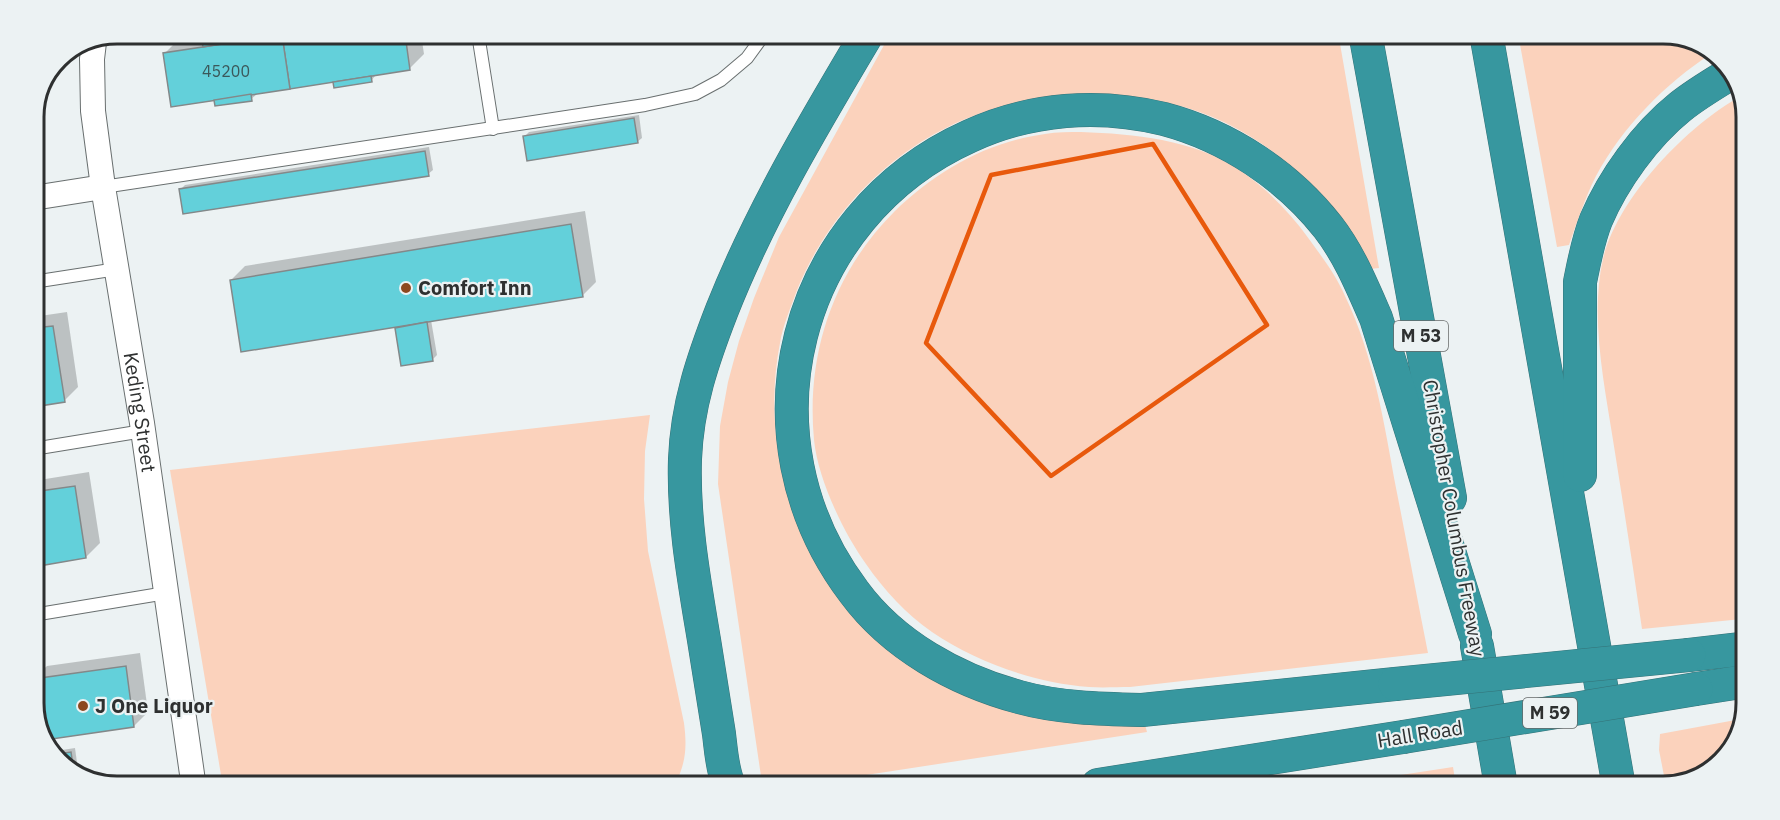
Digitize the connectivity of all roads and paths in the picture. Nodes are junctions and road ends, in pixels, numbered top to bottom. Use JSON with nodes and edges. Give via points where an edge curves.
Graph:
{"nodes":[{"id":1,"x":480,"y":44,"type":"edge"},
{"id":2,"x":757,"y":44,"type":"edge"},
{"id":3,"x":861,"y":44,"type":"edge"},
{"id":4,"x":1367,"y":44,"type":"edge"},
{"id":5,"x":1488,"y":44,"type":"edge"},
{"id":6,"x":93,"y":47,"type":"edge"},
{"id":7,"x":1725,"y":77,"type":"edge"},
{"id":8,"x":493,"y":129,"type":"junction"},
{"id":9,"x":103,"y":187,"type":"junction"},
{"id":10,"x":44,"y":196,"type":"edge"},
{"id":11,"x":117,"y":269,"type":"junction"},
{"id":12,"x":44,"y":280,"type":"edge"},
{"id":13,"x":143,"y":431,"type":"junction"},
{"id":14,"x":44,"y":447,"type":"edge"},
{"id":15,"x":1580,"y":570,"type":"junction"},
{"id":16,"x":166,"y":593,"type":"junction"},
{"id":17,"x":44,"y":613,"type":"edge"},
{"id":18,"x":1475,"y":634,"type":"junction"},
{"id":19,"x":1737,"y":649,"type":"edge"},
{"id":20,"x":1737,"y":683,"type":"edge"},
{"id":21,"x":192,"y":776,"type":"edge"},
{"id":22,"x":727,"y":776,"type":"edge"},
{"id":23,"x":1155,"y":776,"type":"edge"},
{"id":24,"x":1500,"y":776,"type":"edge"},
{"id":25,"x":1617,"y":776,"type":"edge"}],
"edges":[{"from":1,"to":8,"type":"lane"},
{"from":2,"to":8,"type":"lane","via":[[721,80],[695,94]]},
{"from":3,"to":22,"type":"highway","via":[[754,235],[693,393],[685,459],[688,533]]},
{"from":4,"to":18,"type":"highway","name":"Christopher Columbus Freeway","number":"M 53"},
{"from":5,"to":15,"type":"highway"},
{"from":6,"to":9,"type":"street","name":"Keding Street","via":[[93,111]]},
{"from":7,"to":15,"type":"highway","via":[[1678,108],[1655,132],[1609,192],[1595,222],[1579,302]]},
{"from":8,"to":9,"type":"lane"},
{"from":9,"to":10,"type":"street"},
{"from":9,"to":11,"type":"street","name":"Keding Street"},
{"from":11,"to":12,"type":"lane"},
{"from":11,"to":13,"type":"street","name":"Keding Street"},
{"from":13,"to":14,"type":"lane"},
{"from":13,"to":16,"type":"street","name":"Keding Street"},
{"from":15,"to":25,"type":"highway"},
{"from":16,"to":17,"type":"lane"},
{"from":16,"to":21,"type":"street","name":"Keding Street"},
{"from":18,"to":19,"type":"highway","bridge":true,"via":[[1376,318],[1359,279],[1327,226],[1278,177],[1246,154],[1212,136],[1140,113],[1058,111],[1022,117],[987,128],[918,163],[888,189],[837,249],[806,316],[791,387],[795,459],[804,494],[834,564],[855,594],[899,637],[958,675],[1021,698],[1100,709],[1142,710]]},
{"from":18,"to":24,"type":"highway","name":"Christopher Columbus Freeway","number":"M 53"},
{"from":20,"to":23,"type":"highway","name":"Hall Road","number":"M 59","bridge":true}]}
